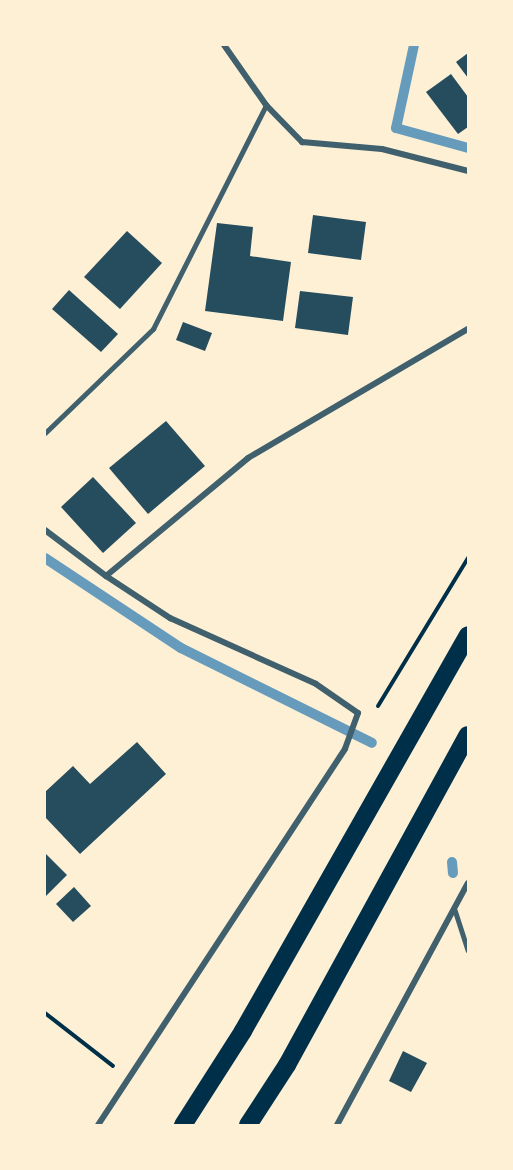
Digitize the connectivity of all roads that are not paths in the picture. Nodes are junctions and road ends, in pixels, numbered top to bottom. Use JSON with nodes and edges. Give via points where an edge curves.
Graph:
{"nodes":[{"id":1,"x":224,"y":45,"type":"edge"},
{"id":2,"x":266,"y":105,"type":"junction"},
{"id":3,"x":468,"y":171,"type":"edge"},
{"id":4,"x":468,"y":329,"type":"edge"},
{"id":5,"x":45,"y":433,"type":"edge"},
{"id":6,"x":45,"y":530,"type":"edge"},
{"id":7,"x":106,"y":576,"type":"junction"},
{"id":8,"x":468,"y":635,"type":"edge"},
{"id":9,"x":468,"y":735,"type":"edge"},
{"id":10,"x":468,"y":884,"type":"edge"},
{"id":11,"x":455,"y":910,"type":"junction"},
{"id":12,"x":468,"y":950,"type":"edge"},
{"id":13,"x":98,"y":1125,"type":"edge"},
{"id":14,"x":183,"y":1125,"type":"edge"},
{"id":15,"x":248,"y":1125,"type":"edge"},
{"id":16,"x":337,"y":1125,"type":"edge"}],
"edges":[{"from":1,"to":2,"type":"street"},
{"from":2,"to":3,"type":"street","via":[[302,142],[382,149]]},
{"from":2,"to":5,"type":"lane","via":[[153,329]]},
{"from":4,"to":7,"type":"street","via":[[248,458]]},
{"from":6,"to":7,"type":"street"},
{"from":7,"to":13,"type":"street","via":[[170,618],[316,684],[358,713],[345,749]]},
{"from":8,"to":14,"type":"highway","via":[[243,1031]]},
{"from":9,"to":15,"type":"highway","via":[[287,1065]]},
{"from":10,"to":11,"type":"street"},
{"from":11,"to":12,"type":"lane"},
{"from":11,"to":16,"type":"street"}]}
